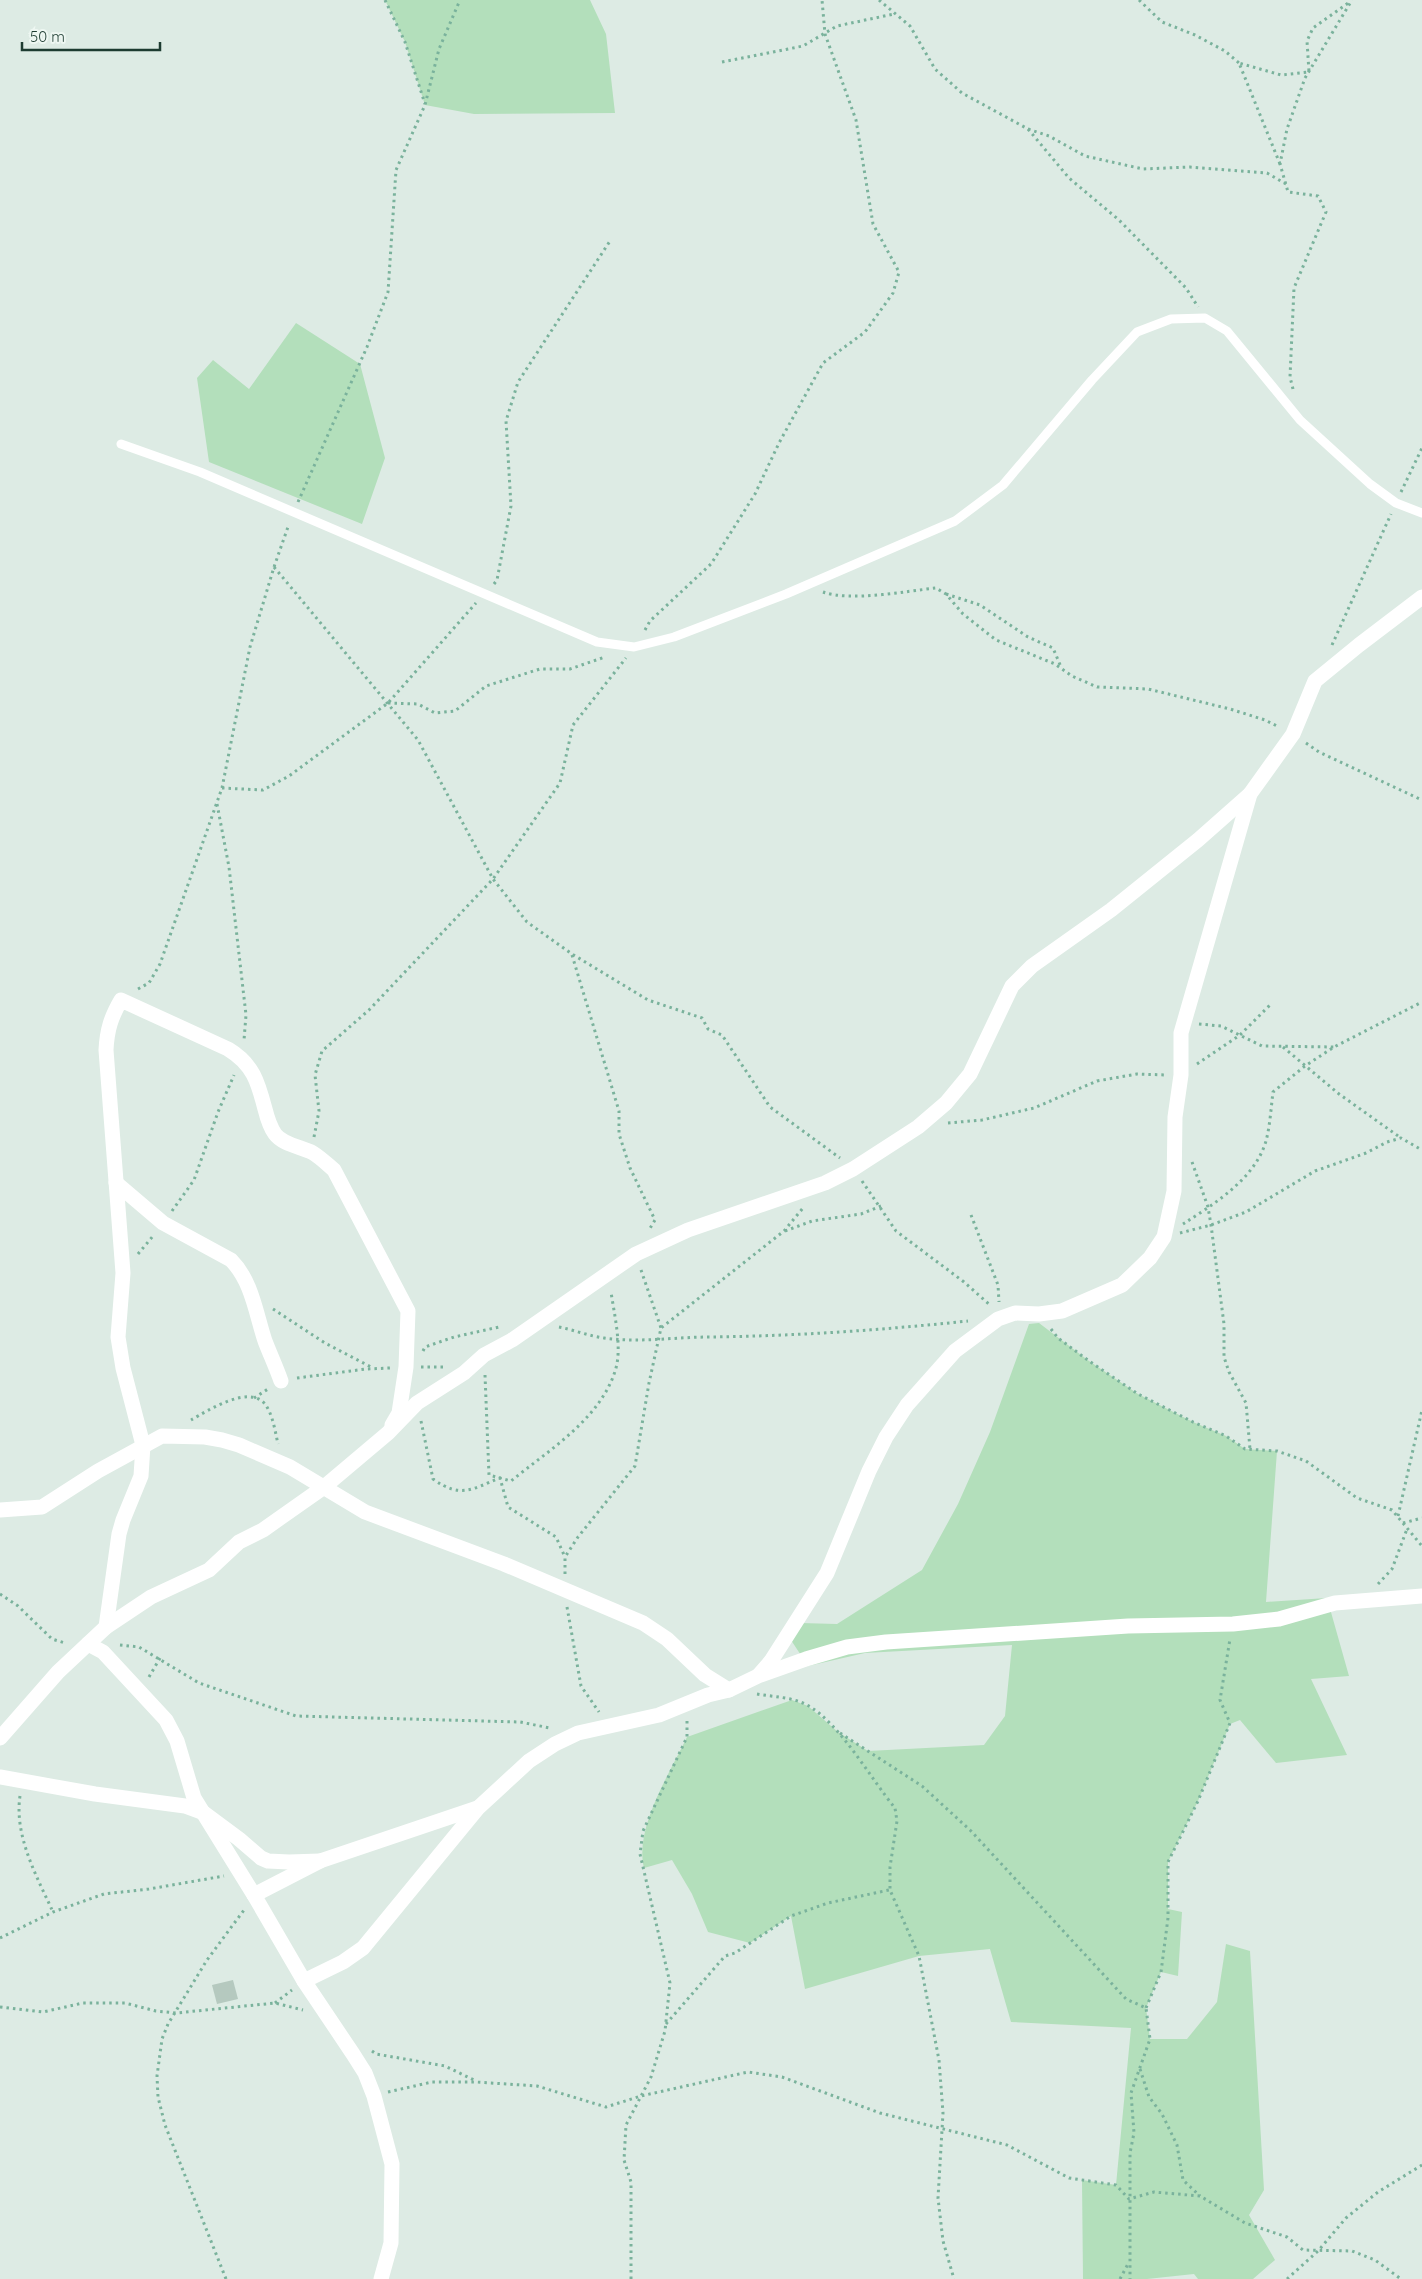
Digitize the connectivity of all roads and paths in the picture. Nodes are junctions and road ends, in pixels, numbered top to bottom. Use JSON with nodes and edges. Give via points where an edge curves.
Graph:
{"nodes":[{"id":1,"x":385,"y":0,"type":"edge"},
{"id":2,"x":822,"y":0,"type":"edge"},
{"id":3,"x":879,"y":0,"type":"edge"},
{"id":4,"x":1139,"y":0,"type":"edge"},
{"id":5,"x":1352,"y":0,"type":"edge"},
{"id":6,"x":895,"y":14,"type":"junction"},
{"id":7,"x":825,"y":34,"type":"junction"},
{"id":8,"x":722,"y":62,"type":"dead end"},
{"id":9,"x":1239,"y":63,"type":"junction"},
{"id":10,"x":1308,"y":72,"type":"junction"},
{"id":11,"x":426,"y":105,"type":"dead end"},
{"id":12,"x":1028,"y":129,"type":"junction"},
{"id":13,"x":1280,"y":164,"type":"junction"},
{"id":14,"x":1286,"y":185,"type":"junction"},
{"id":15,"x":610,"y":241,"type":"dead end"},
{"id":16,"x":1205,"y":318,"type":"junction"},
{"id":17,"x":1294,"y":394,"type":"dead end"},
{"id":18,"x":121,"y":444,"type":"dead end"},
{"id":19,"x":1422,"y":448,"type":"edge"},
{"id":20,"x":1396,"y":503,"type":"junction"},
{"id":21,"x":1422,"y":513,"type":"edge"},
{"id":22,"x":274,"y":567,"type":"dead end"},
{"id":23,"x":806,"y":586,"type":"junction"},
{"id":24,"x":484,"y":594,"type":"junction"},
{"id":25,"x":946,"y":594,"type":"junction"},
{"id":26,"x":1422,"y":597,"type":"edge"},
{"id":27,"x":1331,"y":646,"type":"dead end"},
{"id":28,"x":634,"y":647,"type":"junction"},
{"id":29,"x":606,"y":657,"type":"dead end"},
{"id":30,"x":1061,"y":669,"type":"junction"},
{"id":31,"x":388,"y":703,"type":"junction"},
{"id":32,"x":1293,"y":734,"type":"junction"},
{"id":33,"x":222,"y":788,"type":"dead end"},
{"id":34,"x":1250,"y":794,"type":"junction"},
{"id":35,"x":1422,"y":800,"type":"edge"},
{"id":36,"x":494,"y":879,"type":"junction"},
{"id":37,"x":572,"y":954,"type":"junction"},
{"id":38,"x":1422,"y":1002,"type":"edge"},
{"id":39,"x":1270,"y":1005,"type":"dead end"},
{"id":40,"x":1185,"y":1022,"type":"junction"},
{"id":41,"x":1240,"y":1036,"type":"junction"},
{"id":42,"x":1283,"y":1047,"type":"junction"},
{"id":43,"x":1334,"y":1047,"type":"junction"},
{"id":44,"x":1305,"y":1066,"type":"junction"},
{"id":45,"x":1181,"y":1075,"type":"junction"},
{"id":46,"x":945,"y":1124,"type":"dead end"},
{"id":47,"x":1401,"y":1138,"type":"junction"},
{"id":48,"x":1422,"y":1150,"type":"edge"},
{"id":49,"x":311,"y":1152,"type":"junction"},
{"id":50,"x":1188,"y":1153,"type":"dead end"},
{"id":51,"x":854,"y":1169,"type":"junction"},
{"id":52,"x":116,"y":1183,"type":"junction"},
{"id":53,"x":808,"y":1204,"type":"dead end"},
{"id":54,"x":881,"y":1206,"type":"junction"},
{"id":55,"x":1208,"y":1207,"type":"junction"},
{"id":56,"x":971,"y":1215,"type":"dead end"},
{"id":57,"x":1211,"y":1225,"type":"junction"},
{"id":58,"x":784,"y":1231,"type":"junction"},
{"id":59,"x":1164,"y":1237,"type":"junction"},
{"id":60,"x":636,"y":1254,"type":"junction"},
{"id":61,"x":608,"y":1274,"type":"junction"},
{"id":62,"x":272,"y":1308,"type":"dead end"},
{"id":63,"x":1039,"y":1314,"type":"junction"},
{"id":64,"x":999,"y":1317,"type":"junction"},
{"id":65,"x":539,"y":1321,"type":"junction"},
{"id":66,"x":500,"y":1327,"type":"dead end"},
{"id":67,"x":661,"y":1328,"type":"junction"},
{"id":68,"x":617,"y":1339,"type":"junction"},
{"id":69,"x":658,"y":1340,"type":"junction"},
{"id":70,"x":484,"y":1355,"type":"junction"},
{"id":71,"x":447,"y":1367,"type":"dead end"},
{"id":72,"x":406,"y":1368,"type":"junction"},
{"id":73,"x":374,"y":1369,"type":"junction"},
{"id":74,"x":281,"y":1380,"type":"junction"},
{"id":75,"x":254,"y":1398,"type":"junction"},
{"id":76,"x":417,"y":1403,"type":"junction"},
{"id":77,"x":1422,"y":1410,"type":"edge"},
{"id":78,"x":185,"y":1423,"type":"dead end"},
{"id":79,"x":388,"y":1433,"type":"junction"},
{"id":80,"x":143,"y":1445,"type":"junction"},
{"id":81,"x":1250,"y":1449,"type":"junction"},
{"id":82,"x":290,"y":1467,"type":"junction"},
{"id":83,"x":500,"y":1478,"type":"junction"},
{"id":84,"x":324,"y":1487,"type":"junction"},
{"id":85,"x":0,"y":1510,"type":"edge"},
{"id":86,"x":1398,"y":1516,"type":"junction"},
{"id":87,"x":1422,"y":1518,"type":"edge"},
{"id":88,"x":1403,"y":1523,"type":"junction"},
{"id":89,"x":1408,"y":1528,"type":"junction"},
{"id":90,"x":1422,"y":1546,"type":"edge"},
{"id":91,"x":565,"y":1557,"type":"junction"},
{"id":92,"x":564,"y":1590,"type":"junction"},
{"id":93,"x":0,"y":1594,"type":"edge"},
{"id":94,"x":1422,"y":1596,"type":"edge"},
{"id":95,"x":1361,"y":1600,"type":"junction"},
{"id":96,"x":1233,"y":1624,"type":"junction"},
{"id":97,"x":106,"y":1627,"type":"junction"},
{"id":98,"x":94,"y":1646,"type":"junction"},
{"id":99,"x":758,"y":1676,"type":"junction"},
{"id":100,"x":729,"y":1690,"type":"junction"},
{"id":101,"x":686,"y":1704,"type":"junction"},
{"id":102,"x":6,"y":1722,"type":"edge"},
{"id":103,"x":610,"y":1726,"type":"junction"},
{"id":104,"x":558,"y":1728,"type":"dead end"},
{"id":105,"x":838,"y":1732,"type":"junction"},
{"id":106,"x":0,"y":1738,"type":"edge"},
{"id":107,"x":0,"y":1777,"type":"edge"},
{"id":108,"x":22,"y":1781,"type":"junction"},
{"id":109,"x":478,"y":1808,"type":"junction"},
{"id":110,"x":204,"y":1813,"type":"junction"},
{"id":111,"x":320,"y":1860,"type":"junction"},
{"id":112,"x":239,"y":1873,"type":"junction"},
{"id":113,"x":890,"y":1890,"type":"junction"},
{"id":114,"x":254,"y":1895,"type":"junction"},
{"id":115,"x":53,"y":1912,"type":"junction"},
{"id":116,"x":0,"y":1938,"type":"edge"},
{"id":117,"x":304,"y":1981,"type":"junction"},
{"id":118,"x":275,"y":2003,"type":"junction"},
{"id":119,"x":0,"y":2007,"type":"edge"},
{"id":120,"x":1146,"y":2008,"type":"junction"},
{"id":121,"x":176,"y":2013,"type":"junction"},
{"id":122,"x":329,"y":2021,"type":"junction"},
{"id":123,"x":666,"y":2024,"type":"junction"},
{"id":124,"x":368,"y":2048,"type":"dead end"},
{"id":125,"x":1140,"y":2068,"type":"junction"},
{"id":126,"x":476,"y":2082,"type":"junction"},
{"id":127,"x":374,"y":2096,"type":"junction"},
{"id":128,"x":641,"y":2096,"type":"junction"},
{"id":129,"x":942,"y":2130,"type":"junction"},
{"id":130,"x":1422,"y":2165,"type":"edge"},
{"id":131,"x":1200,"y":2196,"type":"junction"},
{"id":132,"x":1129,"y":2199,"type":"junction"},
{"id":133,"x":1318,"y":2251,"type":"junction"},
{"id":134,"x":1130,"y":2261,"type":"junction"},
{"id":135,"x":226,"y":2279,"type":"edge"},
{"id":136,"x":381,"y":2279,"type":"edge"},
{"id":137,"x":631,"y":2279,"type":"edge"},
{"id":138,"x":954,"y":2279,"type":"edge"},
{"id":139,"x":1120,"y":2279,"type":"edge"},
{"id":140,"x":1130,"y":2279,"type":"edge"},
{"id":141,"x":1287,"y":2279,"type":"edge"},
{"id":142,"x":1401,"y":2279,"type":"edge"}],
"edges":[{"from":1,"to":11,"type":"path","via":[[405,42]]},
{"from":2,"to":7,"type":"path"},
{"from":3,"to":6,"type":"path"},
{"from":4,"to":9,"type":"path","via":[[1162,22],[1195,35],[1225,51]]},
{"from":5,"to":10,"type":"path"},
{"from":5,"to":10,"type":"path","via":[[1313,28],[1307,42]]},
{"from":6,"to":7,"type":"path","via":[[837,26]]},
{"from":6,"to":12,"type":"path","via":[[910,26],[936,69],[962,93]]},
{"from":7,"to":8,"type":"path","via":[[803,46]]},
{"from":7,"to":28,"type":"path","via":[[856,120],[874,224],[899,272],[893,293],[865,332],[823,364],[755,494],[711,564],[650,621]]},
{"from":9,"to":10,"type":"path","via":[[1280,75]]},
{"from":9,"to":13,"type":"path"},
{"from":10,"to":13,"type":"path","via":[[1287,129]]},
{"from":12,"to":14,"type":"path","via":[[1049,136],[1086,156],[1143,169],[1190,167],[1267,173]]},
{"from":12,"to":16,"type":"path","via":[[1069,178],[1119,220],[1186,288]]},
{"from":13,"to":14,"type":"path"},
{"from":14,"to":17,"type":"path","via":[[1288,192],[1318,196],[1326,212],[1294,288],[1290,377]]},
{"from":15,"to":24,"type":"path","via":[[518,382],[506,421],[511,506],[497,580]]},
{"from":16,"to":20,"type":"lane","via":[[1228,331],[1300,420],[1370,484]]},
{"from":16,"to":23,"type":"lane","via":[[1171,319],[1137,332],[1003,485],[955,521]]},
{"from":18,"to":24,"type":"lane","via":[[200,472]]},
{"from":19,"to":20,"type":"path"},
{"from":20,"to":21,"type":"lane"},
{"from":20,"to":27,"type":"path"},
{"from":22,"to":31,"type":"path"},
{"from":23,"to":25,"type":"path","via":[[833,596],[936,588]]},
{"from":23,"to":28,"type":"lane","via":[[674,637]]},
{"from":24,"to":28,"type":"lane","via":[[597,642]]},
{"from":24,"to":31,"type":"path"},
{"from":25,"to":30,"type":"path","via":[[963,614],[996,640]]},
{"from":25,"to":30,"type":"path","via":[[980,605],[1028,637],[1053,648]]},
{"from":26,"to":32,"type":"street","via":[[1315,681]]},
{"from":28,"to":36,"type":"path","via":[[573,725],[560,782]]},
{"from":29,"to":31,"type":"path","via":[[570,670],[540,670],[486,686],[455,711],[435,713],[418,704]]},
{"from":30,"to":32,"type":"path","via":[[1097,687],[1148,689],[1265,720]]},
{"from":31,"to":33,"type":"path","via":[[290,776],[263,790]]},
{"from":31,"to":36,"type":"path","via":[[418,740]]},
{"from":32,"to":34,"type":"street"},
{"from":32,"to":35,"type":"path","via":[[1319,752]]},
{"from":34,"to":40,"type":"street"},
{"from":34,"to":51,"type":"street","via":[[1110,910],[1032,966],[1012,986],[970,1074],[946,1103],[918,1127]]},
{"from":36,"to":37,"type":"path","via":[[527,922]]},
{"from":36,"to":49,"type":"path","via":[[369,1010],[322,1051],[316,1075],[319,1111]]},
{"from":37,"to":51,"type":"path","via":[[648,1000],[702,1018],[708,1029],[722,1036],[770,1107]]},
{"from":37,"to":60,"type":"path","via":[[619,1111],[619,1134],[630,1168],[655,1220]]},
{"from":38,"to":43,"type":"path"},
{"from":39,"to":41,"type":"path"},
{"from":40,"to":41,"type":"path","via":[[1221,1026]]},
{"from":40,"to":45,"type":"street","via":[[1181,1033]]},
{"from":41,"to":42,"type":"path","via":[[1262,1046]]},
{"from":41,"to":45,"type":"path"},
{"from":42,"to":43,"type":"path"},
{"from":42,"to":44,"type":"path"},
{"from":43,"to":44,"type":"path"},
{"from":44,"to":47,"type":"path"},
{"from":44,"to":55,"type":"path","via":[[1273,1092],[1266,1142],[1249,1173]]},
{"from":45,"to":46,"type":"path","via":[[1137,1074],[1097,1081],[1034,1108],[982,1120]]},
{"from":45,"to":59,"type":"street","via":[[1175,1117],[1174,1191]]},
{"from":47,"to":48,"type":"path"},
{"from":47,"to":57,"type":"path","via":[[1314,1171],[1246,1212]]},
{"from":49,"to":52,"type":"street","via":[[276,1135],[261,1093],[242,1057],[121,1000],[107,1032]]},
{"from":49,"to":72,"type":"street","via":[[334,1170],[408,1311]]},
{"from":50,"to":55,"type":"path"},
{"from":51,"to":54,"type":"path"},
{"from":51,"to":60,"type":"street","via":[[688,1230]]},
{"from":52,"to":74,"type":"street","via":[[163,1223],[236,1265],[249,1289]]},
{"from":52,"to":80,"type":"street","via":[[123,1273],[118,1336]]},
{"from":53,"to":58,"type":"path"},
{"from":54,"to":58,"type":"path","via":[[861,1214],[812,1221]]},
{"from":54,"to":64,"type":"path","via":[[896,1231],[964,1282]]},
{"from":55,"to":57,"type":"path"},
{"from":55,"to":59,"type":"path"},
{"from":56,"to":64,"type":"path","via":[[998,1285]]},
{"from":57,"to":59,"type":"path"},
{"from":57,"to":81,"type":"path","via":[[1224,1324],[1224,1357],[1246,1403]]},
{"from":58,"to":67,"type":"path"},
{"from":59,"to":63,"type":"street","via":[[1150,1258],[1122,1285],[1062,1311]]},
{"from":60,"to":61,"type":"street"},
{"from":60,"to":67,"type":"path"},
{"from":61,"to":65,"type":"street"},
{"from":61,"to":68,"type":"path"},
{"from":62,"to":73,"type":"path","via":[[325,1343]]},
{"from":63,"to":64,"type":"street","via":[[1015,1313]]},
{"from":63,"to":81,"type":"path","via":[[1058,1338],[1138,1394]]},
{"from":64,"to":69,"type":"path","via":[[884,1330]]},
{"from":64,"to":99,"type":"street","via":[[955,1350],[908,1405],[886,1437],[827,1573]]},
{"from":65,"to":68,"type":"path"},
{"from":65,"to":70,"type":"street"},
{"from":66,"to":72,"type":"path","via":[[454,1336],[426,1348]]},
{"from":67,"to":69,"type":"path"},
{"from":68,"to":69,"type":"path"},
{"from":68,"to":83,"type":"path","via":[[616,1367],[600,1401],[578,1426],[511,1481]]},
{"from":69,"to":91,"type":"path","via":[[635,1466]]},
{"from":70,"to":76,"type":"street","via":[[464,1373]]},
{"from":70,"to":83,"type":"path","via":[[489,1474]]},
{"from":71,"to":72,"type":"path"},
{"from":72,"to":73,"type":"path"},
{"from":72,"to":79,"type":"street","via":[[399,1413]]},
{"from":73,"to":74,"type":"path"},
{"from":74,"to":75,"type":"path"},
{"from":75,"to":78,"type":"path","via":[[224,1402]]},
{"from":75,"to":82,"type":"path","via":[[261,1400],[268,1410],[282,1456]]},
{"from":76,"to":79,"type":"street"},
{"from":76,"to":83,"type":"path","via":[[433,1479],[444,1487],[464,1492]]},
{"from":77,"to":86,"type":"path"},
{"from":79,"to":84,"type":"street"},
{"from":80,"to":82,"type":"street","via":[[162,1436],[205,1437],[239,1445]]},
{"from":80,"to":85,"type":"street","via":[[42,1507]]},
{"from":80,"to":97,"type":"street","via":[[141,1476],[117,1543]]},
{"from":81,"to":86,"type":"path","via":[[1277,1451],[1306,1461],[1357,1498],[1392,1510]]},
{"from":82,"to":84,"type":"street"},
{"from":83,"to":91,"type":"path","via":[[508,1507],[556,1537]]},
{"from":84,"to":92,"type":"street","via":[[365,1512]]},
{"from":84,"to":97,"type":"street","via":[[263,1530],[239,1542],[209,1570],[151,1597]]},
{"from":86,"to":88,"type":"path"},
{"from":87,"to":88,"type":"path"},
{"from":88,"to":89,"type":"path"},
{"from":89,"to":90,"type":"path"},
{"from":89,"to":95,"type":"path","via":[[1392,1570]]},
{"from":91,"to":92,"type":"path"},
{"from":92,"to":100,"type":"street","via":[[657,1631],[705,1675]]},
{"from":92,"to":103,"type":"path","via":[[581,1686]]},
{"from":93,"to":98,"type":"path","via":[[18,1606],[52,1639]]},
{"from":94,"to":95,"type":"street"},
{"from":95,"to":96,"type":"street","via":[[1335,1603],[1279,1619]]},
{"from":96,"to":99,"type":"street","via":[[1128,1626],[886,1642],[847,1647]]},
{"from":96,"to":120,"type":"path","via":[[1220,1700],[1230,1724],[1168,1862],[1168,1918],[1161,1972]]},
{"from":97,"to":98,"type":"street"},
{"from":98,"to":102,"type":"street","via":[[58,1672]]},
{"from":98,"to":104,"type":"path","via":[[139,1647],[199,1683],[296,1716],[520,1722]]},
{"from":98,"to":110,"type":"street","via":[[166,1720],[177,1741],[194,1798]]},
{"from":99,"to":100,"type":"street"},
{"from":100,"to":101,"type":"street"},
{"from":100,"to":105,"type":"path","via":[[792,1700],[808,1706]]},
{"from":101,"to":103,"type":"street","via":[[659,1715]]},
{"from":101,"to":123,"type":"path","via":[[687,1736],[643,1831],[640,1854],[670,1983]]},
{"from":102,"to":106,"type":"street"},
{"from":103,"to":109,"type":"street","via":[[578,1733],[555,1744],[529,1761]]},
{"from":105,"to":113,"type":"path","via":[[895,1808],[897,1821]]},
{"from":105,"to":120,"type":"path","via":[[922,1786],[971,1831],[1126,1999]]},
{"from":107,"to":108,"type":"street"},
{"from":108,"to":110,"type":"street","via":[[185,1806]]},
{"from":108,"to":115,"type":"path","via":[[20,1828]]},
{"from":109,"to":111,"type":"street"},
{"from":109,"to":117,"type":"street","via":[[364,1948]]},
{"from":110,"to":111,"type":"street","via":[[268,1861]]},
{"from":110,"to":112,"type":"street"},
{"from":111,"to":114,"type":"street"},
{"from":112,"to":114,"type":"street"},
{"from":112,"to":115,"type":"path","via":[[104,1894]]},
{"from":113,"to":123,"type":"path","via":[[828,1903],[791,1916],[735,1953],[725,1956]]},
{"from":113,"to":129,"type":"path","via":[[919,1956],[939,2060]]},
{"from":114,"to":117,"type":"street"},
{"from":114,"to":121,"type":"path","via":[[207,1960]]},
{"from":115,"to":116,"type":"path"},
{"from":117,"to":118,"type":"path"},
{"from":117,"to":122,"type":"street"},
{"from":118,"to":121,"type":"path"},
{"from":118,"to":122,"type":"path","via":[[295,2006]]},
{"from":119,"to":121,"type":"path","via":[[43,2012],[83,2003],[126,2003]]},
{"from":120,"to":125,"type":"path","via":[[1150,2039]]},
{"from":121,"to":135,"type":"path","via":[[162,2038],[158,2097],[165,2125]]},
{"from":122,"to":127,"type":"street","via":[[357,2060]]},
{"from":123,"to":128,"type":"path","via":[[651,2077]]},
{"from":124,"to":126,"type":"path","via":[[376,2054],[446,2066]]},
{"from":125,"to":131,"type":"path","via":[[1149,2097],[1162,2114],[1177,2145],[1183,2180]]},
{"from":125,"to":132,"type":"path","via":[[1131,2093],[1134,2132]]},
{"from":126,"to":127,"type":"path","via":[[432,2082]]},
{"from":126,"to":128,"type":"path","via":[[537,2086],[606,2107]]},
{"from":127,"to":136,"type":"street","via":[[392,2164],[391,2243]]},
{"from":128,"to":129,"type":"path","via":[[748,2072],[782,2077]]},
{"from":128,"to":137,"type":"path","via":[[626,2125],[624,2160],[631,2182]]},
{"from":129,"to":132,"type":"path","via":[[1007,2145],[1069,2178],[1116,2185]]},
{"from":129,"to":138,"type":"path","via":[[938,2198],[943,2241]]},
{"from":130,"to":133,"type":"path","via":[[1378,2192],[1346,2218]]},
{"from":131,"to":132,"type":"path","via":[[1154,2192]]},
{"from":131,"to":133,"type":"path","via":[[1245,2223],[1287,2237],[1304,2250]]},
{"from":132,"to":134,"type":"path"},
{"from":133,"to":141,"type":"path"},
{"from":133,"to":142,"type":"path","via":[[1352,2251],[1375,2260]]},
{"from":134,"to":139,"type":"path"},
{"from":134,"to":140,"type":"path"}]}
